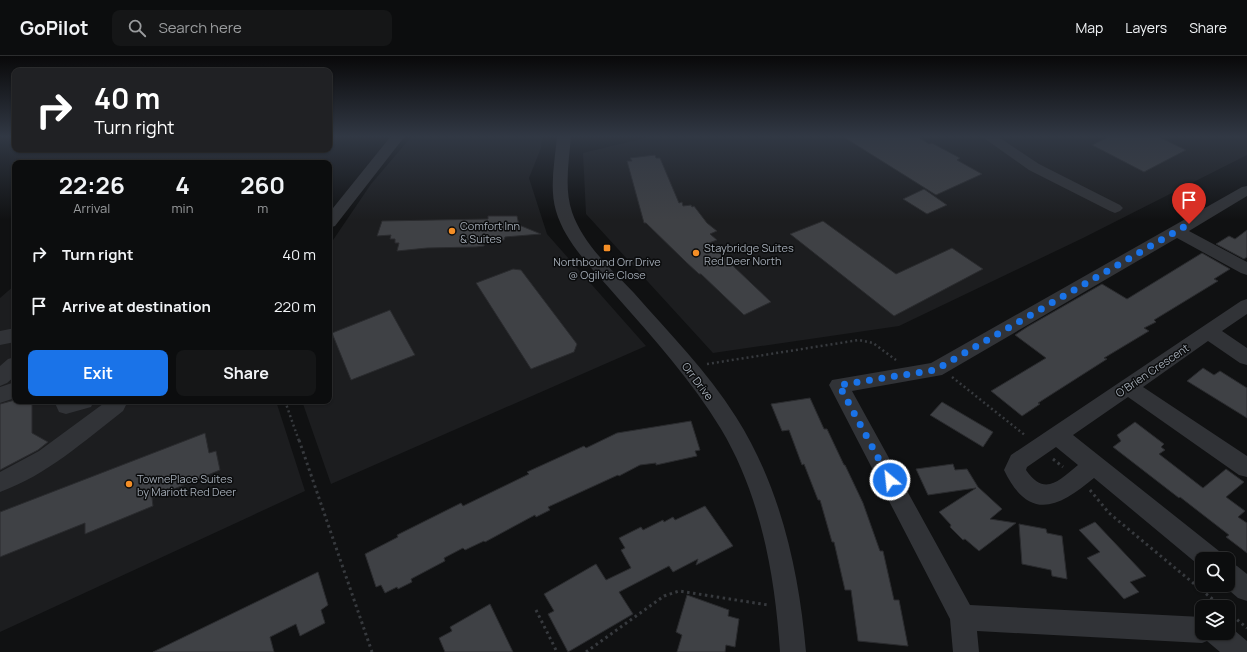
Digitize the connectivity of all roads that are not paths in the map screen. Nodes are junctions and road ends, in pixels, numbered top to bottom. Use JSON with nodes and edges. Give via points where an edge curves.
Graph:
{"nodes":[{"id":1,"x":377,"y":164,"type":"edge"},
{"id":2,"x":562,"y":164,"type":"edge"},
{"id":3,"x":1029,"y":164,"type":"edge"},
{"id":4,"x":1247,"y":190,"type":"edge"},
{"id":5,"x":1115,"y":208,"type":"dead end"},
{"id":6,"x":332,"y":219,"type":"edge"},
{"id":7,"x":1177,"y":231,"type":"junction"},
{"id":8,"x":1247,"y":268,"type":"edge"},
{"id":9,"x":1247,"y":305,"type":"edge"},
{"id":10,"x":1209,"y":332,"type":"junction"},
{"id":11,"x":12,"y":336,"type":"edge"},
{"id":12,"x":0,"y":338,"type":"edge"},
{"id":13,"x":1247,"y":358,"type":"edge"},
{"id":14,"x":12,"y":367,"type":"edge"},
{"id":15,"x":0,"y":378,"type":"edge"},
{"id":16,"x":1128,"y":387,"type":"junction"},
{"id":17,"x":12,"y":391,"type":"edge"},
{"id":18,"x":0,"y":395,"type":"edge"},
{"id":19,"x":116,"y":404,"type":"edge"},
{"id":20,"x":1057,"y":435,"type":"junction"},
{"id":21,"x":1094,"y":465,"type":"junction"},
{"id":22,"x":1247,"y":468,"type":"edge"},
{"id":23,"x":0,"y":482,"type":"edge"},
{"id":24,"x":1201,"y":552,"type":"edge"},
{"id":25,"x":1235,"y":580,"type":"edge"},
{"id":26,"x":1247,"y":589,"type":"edge"},
{"id":27,"x":963,"y":617,"type":"junction"},
{"id":28,"x":1195,"y":630,"type":"edge"},
{"id":29,"x":1225,"y":640,"type":"edge"},
{"id":30,"x":793,"y":652,"type":"edge"},
{"id":31,"x":966,"y":652,"type":"edge"},
{"id":32,"x":1240,"y":652,"type":"edge"}],
"edges":[{"from":1,"to":6,"type":"street"},
{"from":2,"to":30,"type":"street","name":"Orr Drive","via":[[560,188],[564,211],[589,254],[693,373],[739,442],[767,512],[780,561],[790,608]]},
{"from":3,"to":5,"type":"street"},
{"from":4,"to":7,"type":"street"},
{"from":7,"to":8,"type":"street"},
{"from":7,"to":27,"type":"street","via":[[928,371],[839,385]]},
{"from":9,"to":10,"type":"street","name":"O'Brien Crescent"},
{"from":10,"to":13,"type":"street"},
{"from":10,"to":16,"type":"street","name":"O'Brien Crescent"},
{"from":11,"to":12,"type":"street"},
{"from":14,"to":15,"type":"street"},
{"from":16,"to":20,"type":"street","name":"O'Brien Crescent"},
{"from":16,"to":22,"type":"street"},
{"from":17,"to":18,"type":"street"},
{"from":19,"to":23,"type":"street","via":[[38,464]]},
{"from":20,"to":21,"type":"street"},
{"from":20,"to":21,"type":"street","name":"O'Brien Crescent","via":[[1019,461],[1016,470],[1018,476],[1030,490],[1038,494],[1056,493]]},
{"from":21,"to":24,"type":"street"},
{"from":25,"to":26,"type":"street"},
{"from":27,"to":28,"type":"street"},
{"from":27,"to":31,"type":"street"},
{"from":29,"to":32,"type":"street"}]}
